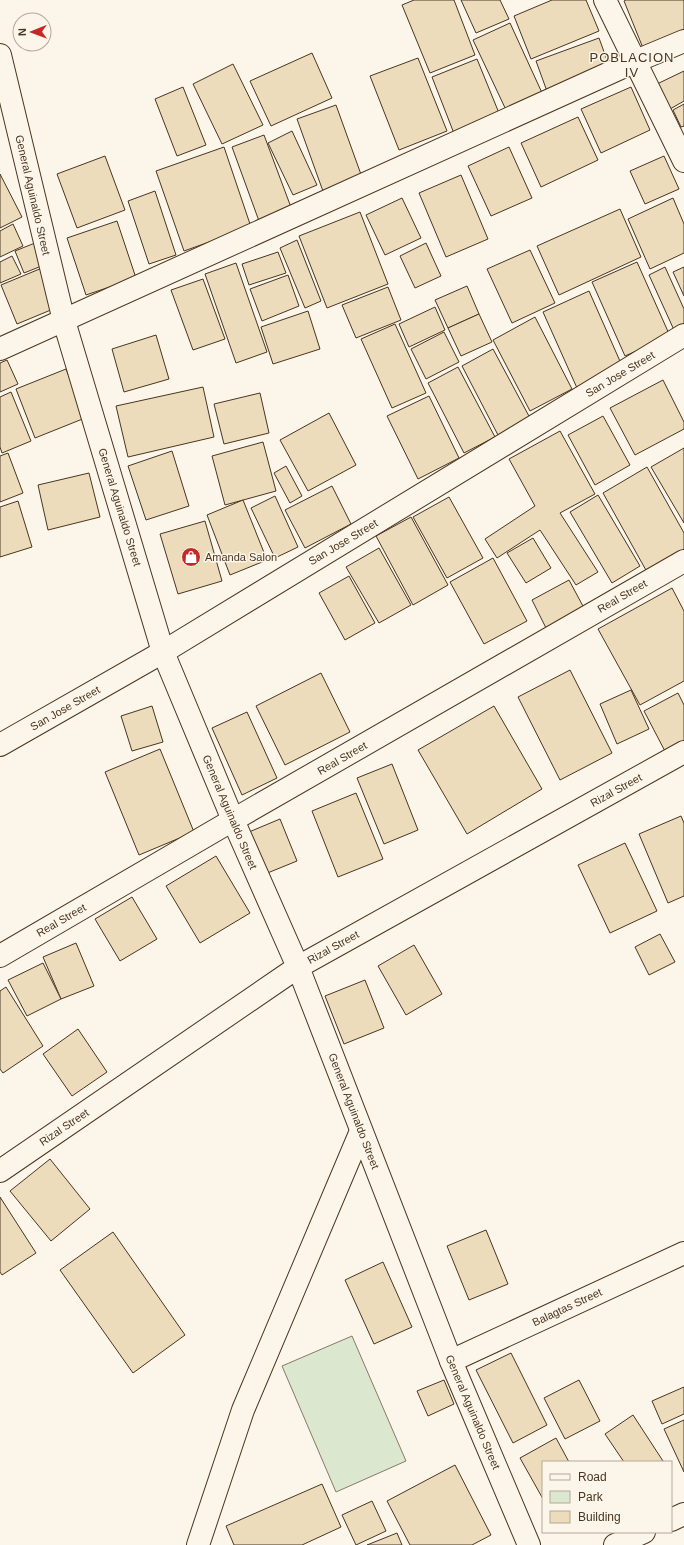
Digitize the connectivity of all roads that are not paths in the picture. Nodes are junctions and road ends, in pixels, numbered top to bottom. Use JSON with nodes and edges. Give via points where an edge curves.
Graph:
{"nodes":[{"id":1,"x":605,"y":0,"type":"edge"},
{"id":2,"x":684,"y":41,"type":"edge"},
{"id":3,"x":0,"y":55,"type":"edge"},
{"id":4,"x":636,"y":61,"type":"junction"},
{"id":5,"x":684,"y":161,"type":"edge"},
{"id":6,"x":64,"y":321,"type":"junction"},
{"id":7,"x":684,"y":335,"type":"edge"},
{"id":8,"x":0,"y":349,"type":"edge"},
{"id":9,"x":684,"y":561,"type":"edge"},
{"id":10,"x":163,"y":652,"type":"junction"},
{"id":11,"x":0,"y":744,"type":"edge"},
{"id":12,"x":684,"y":752,"type":"edge"},
{"id":13,"x":233,"y":820,"type":"junction"},
{"id":14,"x":0,"y":956,"type":"edge"},
{"id":15,"x":298,"y":967,"type":"junction"},
{"id":16,"x":361,"y":1131,"type":"junction"},
{"id":17,"x":0,"y":1171,"type":"edge"},
{"id":18,"x":684,"y":1253,"type":"edge"},
{"id":19,"x":451,"y":1361,"type":"junction"},
{"id":20,"x":684,"y":1514,"type":"edge"},
{"id":21,"x":672,"y":1520,"type":"edge"},
{"id":22,"x":642,"y":1533,"type":"edge"},
{"id":23,"x":198,"y":1545,"type":"edge"},
{"id":24,"x":529,"y":1545,"type":"edge"},
{"id":25,"x":615,"y":1545,"type":"edge"}],
"edges":[{"from":1,"to":4,"type":"street"},
{"from":2,"to":4,"type":"street"},
{"from":3,"to":6,"type":"street","name":"General Aguinaldo Street"},
{"from":4,"to":5,"type":"street"},
{"from":4,"to":6,"type":"street"},
{"from":6,"to":8,"type":"street"},
{"from":6,"to":10,"type":"street","name":"General Aguinaldo Street"},
{"from":7,"to":10,"type":"street","name":"San Jose Street"},
{"from":9,"to":13,"type":"street","name":"Real Street"},
{"from":10,"to":11,"type":"street","name":"San Jose Street"},
{"from":10,"to":13,"type":"street","name":"General Aguinaldo Street"},
{"from":12,"to":15,"type":"street","name":"Rizal Street"},
{"from":13,"to":14,"type":"street","name":"Real Street"},
{"from":13,"to":15,"type":"street","name":"General Aguinaldo Street"},
{"from":15,"to":16,"type":"street","name":"General Aguinaldo Street"},
{"from":15,"to":17,"type":"street","name":"Rizal Street"},
{"from":16,"to":19,"type":"street","name":"General Aguinaldo Street"},
{"from":16,"to":23,"type":"street","via":[[242,1410]]},
{"from":18,"to":19,"type":"street","name":"Balagtas Street"},
{"from":19,"to":24,"type":"street","name":"General Aguinaldo Street"},
{"from":20,"to":21,"type":"street"},
{"from":22,"to":25,"type":"street"}]}
